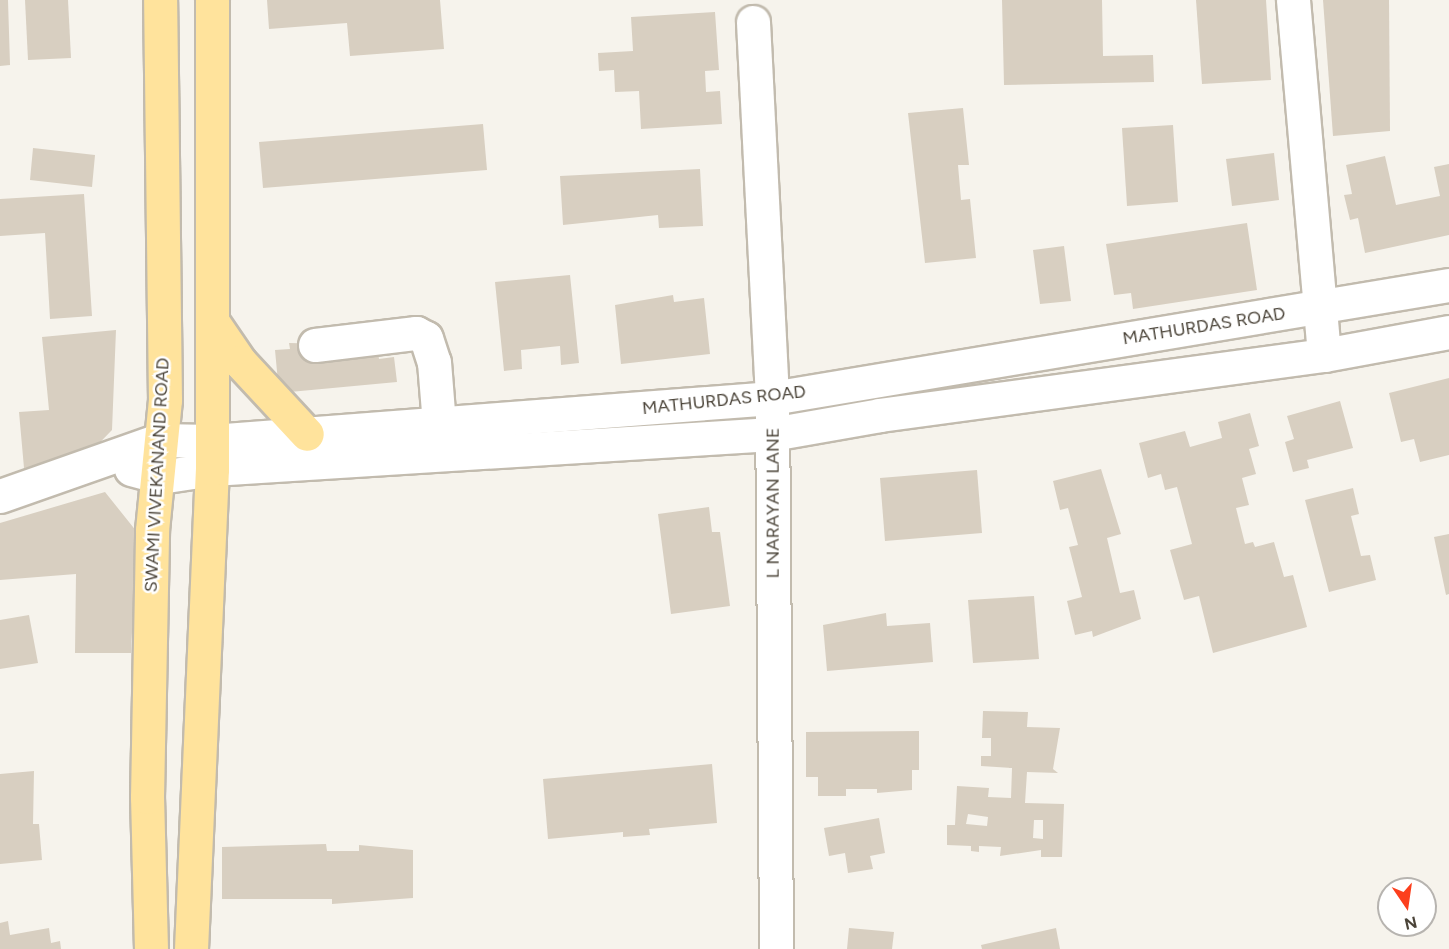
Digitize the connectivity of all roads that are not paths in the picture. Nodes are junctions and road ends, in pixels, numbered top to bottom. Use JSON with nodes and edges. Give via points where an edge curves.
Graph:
{"nodes":[{"id":1,"x":160,"y":0,"type":"edge"},
{"id":2,"x":212,"y":0,"type":"edge"},
{"id":3,"x":1293,"y":0,"type":"edge"},
{"id":4,"x":753,"y":22,"type":"dead end"},
{"id":5,"x":1449,"y":285,"type":"edge"},
{"id":6,"x":1317,"y":307,"type":"junction"},
{"id":7,"x":212,"y":321,"type":"junction"},
{"id":8,"x":1449,"y":332,"type":"edge"},
{"id":9,"x":315,"y":345,"type":"dead end"},
{"id":10,"x":1324,"y":355,"type":"junction"},
{"id":11,"x":772,"y":398,"type":"junction"},
{"id":12,"x":439,"y":424,"type":"junction"},
{"id":13,"x":307,"y":434,"type":"junction"},
{"id":14,"x":772,"y":434,"type":"junction"},
{"id":15,"x":159,"y":440,"type":"junction"},
{"id":16,"x":212,"y":455,"type":"junction"},
{"id":17,"x":106,"y":462,"type":"junction"},
{"id":18,"x":160,"y":477,"type":"junction"},
{"id":19,"x":0,"y":496,"type":"edge"},
{"id":20,"x":151,"y":949,"type":"edge"},
{"id":21,"x":191,"y":949,"type":"edge"},
{"id":22,"x":776,"y":949,"type":"edge"}],
"edges":[{"from":1,"to":15,"type":"main road","name":"SWAMI VIVEKANAND ROAD","via":[[165,400]]},
{"from":2,"to":7,"type":"main road"},
{"from":3,"to":6,"type":"street"},
{"from":4,"to":11,"type":"street","name":"L NARAYAN LANE"},
{"from":5,"to":6,"type":"street","name":"MATHURDAS ROAD"},
{"from":6,"to":10,"type":"street"},
{"from":6,"to":11,"type":"street","name":"MATHURDAS ROAD"},
{"from":7,"to":13,"type":"main road","via":[[240,362]]},
{"from":7,"to":16,"type":"main road"},
{"from":8,"to":10,"type":"street"},
{"from":9,"to":12,"type":"street","via":[[416,333],[426,338],[435,362]]},
{"from":10,"to":14,"type":"street","via":[[880,415]]},
{"from":11,"to":12,"type":"street","name":"MATHURDAS ROAD"},
{"from":11,"to":14,"type":"street","name":"L NARAYAN LANE"},
{"from":12,"to":13,"type":"street","name":"MATHURDAS ROAD"},
{"from":13,"to":16,"type":"street","name":"MATHURDAS ROAD"},
{"from":14,"to":16,"type":"street"},
{"from":14,"to":22,"type":"street","name":"L NARAYAN LANE"},
{"from":15,"to":16,"type":"street","name":"MATHURDAS ROAD"},
{"from":15,"to":17,"type":"street","name":"MATHURDAS ROAD"},
{"from":15,"to":18,"type":"main road","name":"SWAMI VIVEKANAND ROAD"},
{"from":16,"to":18,"type":"street"},
{"from":16,"to":21,"type":"main road"},
{"from":17,"to":18,"type":"street"},
{"from":17,"to":19,"type":"street","name":"MATHURDAS ROAD"},
{"from":18,"to":20,"type":"main road","name":"SWAMI VIVEKANAND ROAD","via":[[152,530],[147,797]]}]}
